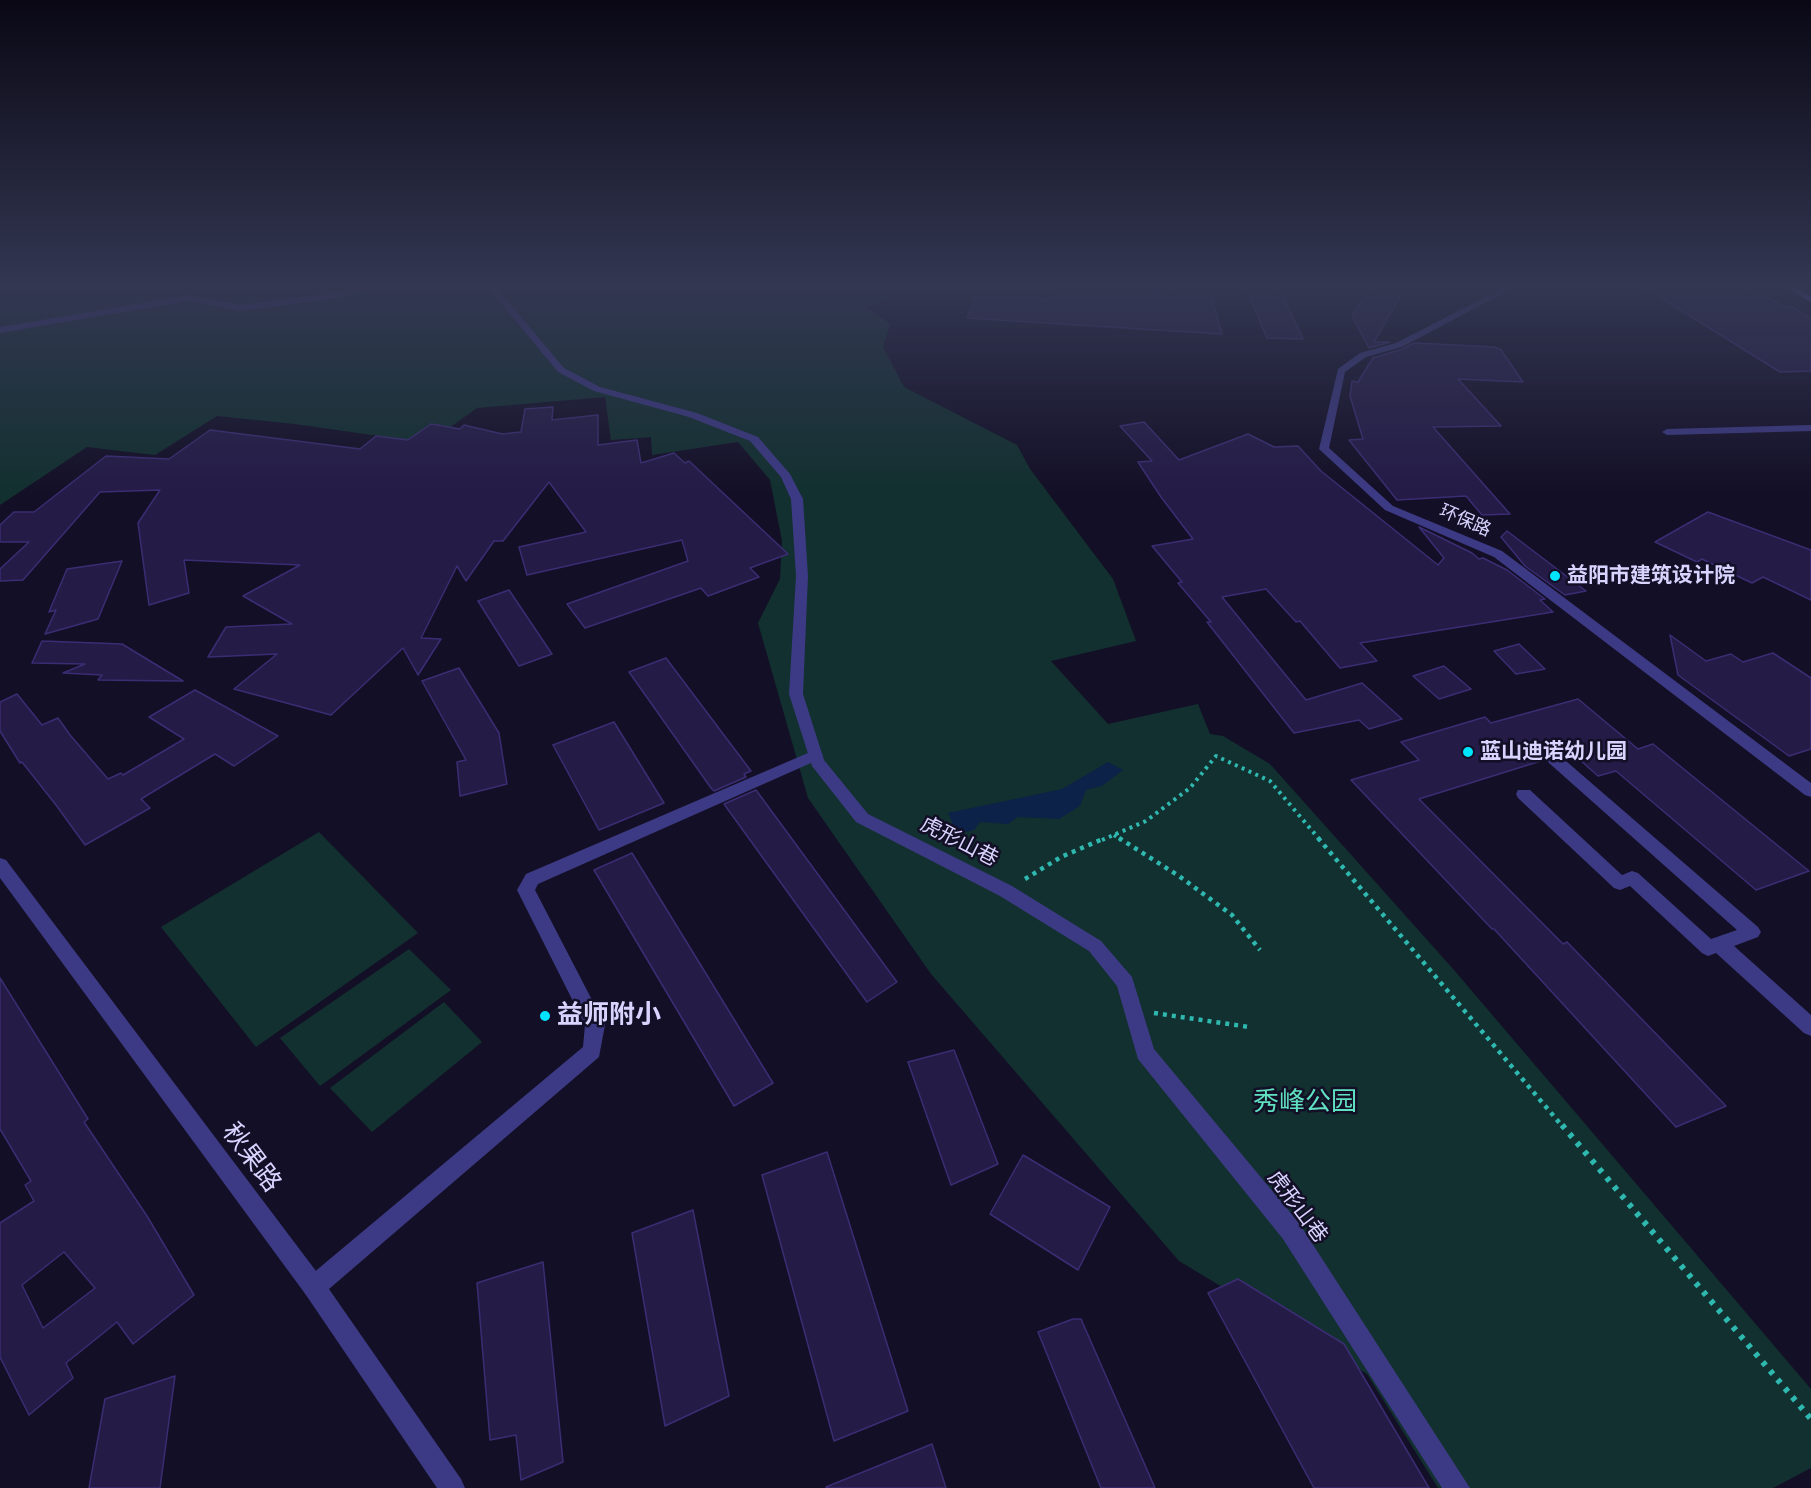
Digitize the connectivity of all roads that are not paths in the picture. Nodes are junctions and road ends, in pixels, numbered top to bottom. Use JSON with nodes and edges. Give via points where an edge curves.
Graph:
{"nodes":[{"id":1,"x":549,"y":355,"type":"edge"},
{"id":2,"x":1362,"y":355,"type":"edge"},
{"id":3,"x":1811,"y":428,"type":"edge"},
{"id":4,"x":1667,"y":432,"type":"dead end"},
{"id":5,"x":815,"y":755,"type":"junction"},
{"id":6,"x":1554,"y":759,"type":"dead end"},
{"id":7,"x":1811,"y":791,"type":"edge"},
{"id":8,"x":1524,"y":794,"type":"dead end"},
{"id":9,"x":0,"y":865,"type":"edge"},
{"id":10,"x":1719,"y":944,"type":"junction"},
{"id":11,"x":1811,"y":1027,"type":"edge"},
{"id":12,"x":314,"y":1287,"type":"junction"},
{"id":13,"x":452,"y":1488,"type":"edge"},
{"id":14,"x":1457,"y":1488,"type":"edge"}],
"edges":[{"from":1,"to":5,"type":"street","name":"虎形山巷","via":[[561,370],[597,389],[693,416],[754,439],[786,476],[797,499],[802,576],[796,694]]},
{"from":2,"to":7,"type":"street","name":"环保路","via":[[1341,371],[1324,449],[1389,508],[1498,554]]},
{"from":3,"to":4,"type":"street"},
{"from":5,"to":12,"type":"street","via":[[532,879],[525,890],[595,1024],[592,1051]]},
{"from":5,"to":14,"type":"street","name":"虎形山巷","via":[[862,818],[1006,891],[1095,946],[1125,983],[1145,1053],[1291,1231]]},
{"from":6,"to":10,"type":"street","via":[[1752,932]]},
{"from":8,"to":10,"type":"street","via":[[1620,883],[1632,878],[1708,948]]},
{"from":9,"to":12,"type":"street","name":"秋果路"},
{"from":10,"to":11,"type":"street"},
{"from":12,"to":13,"type":"street","name":"秋果路"}]}
